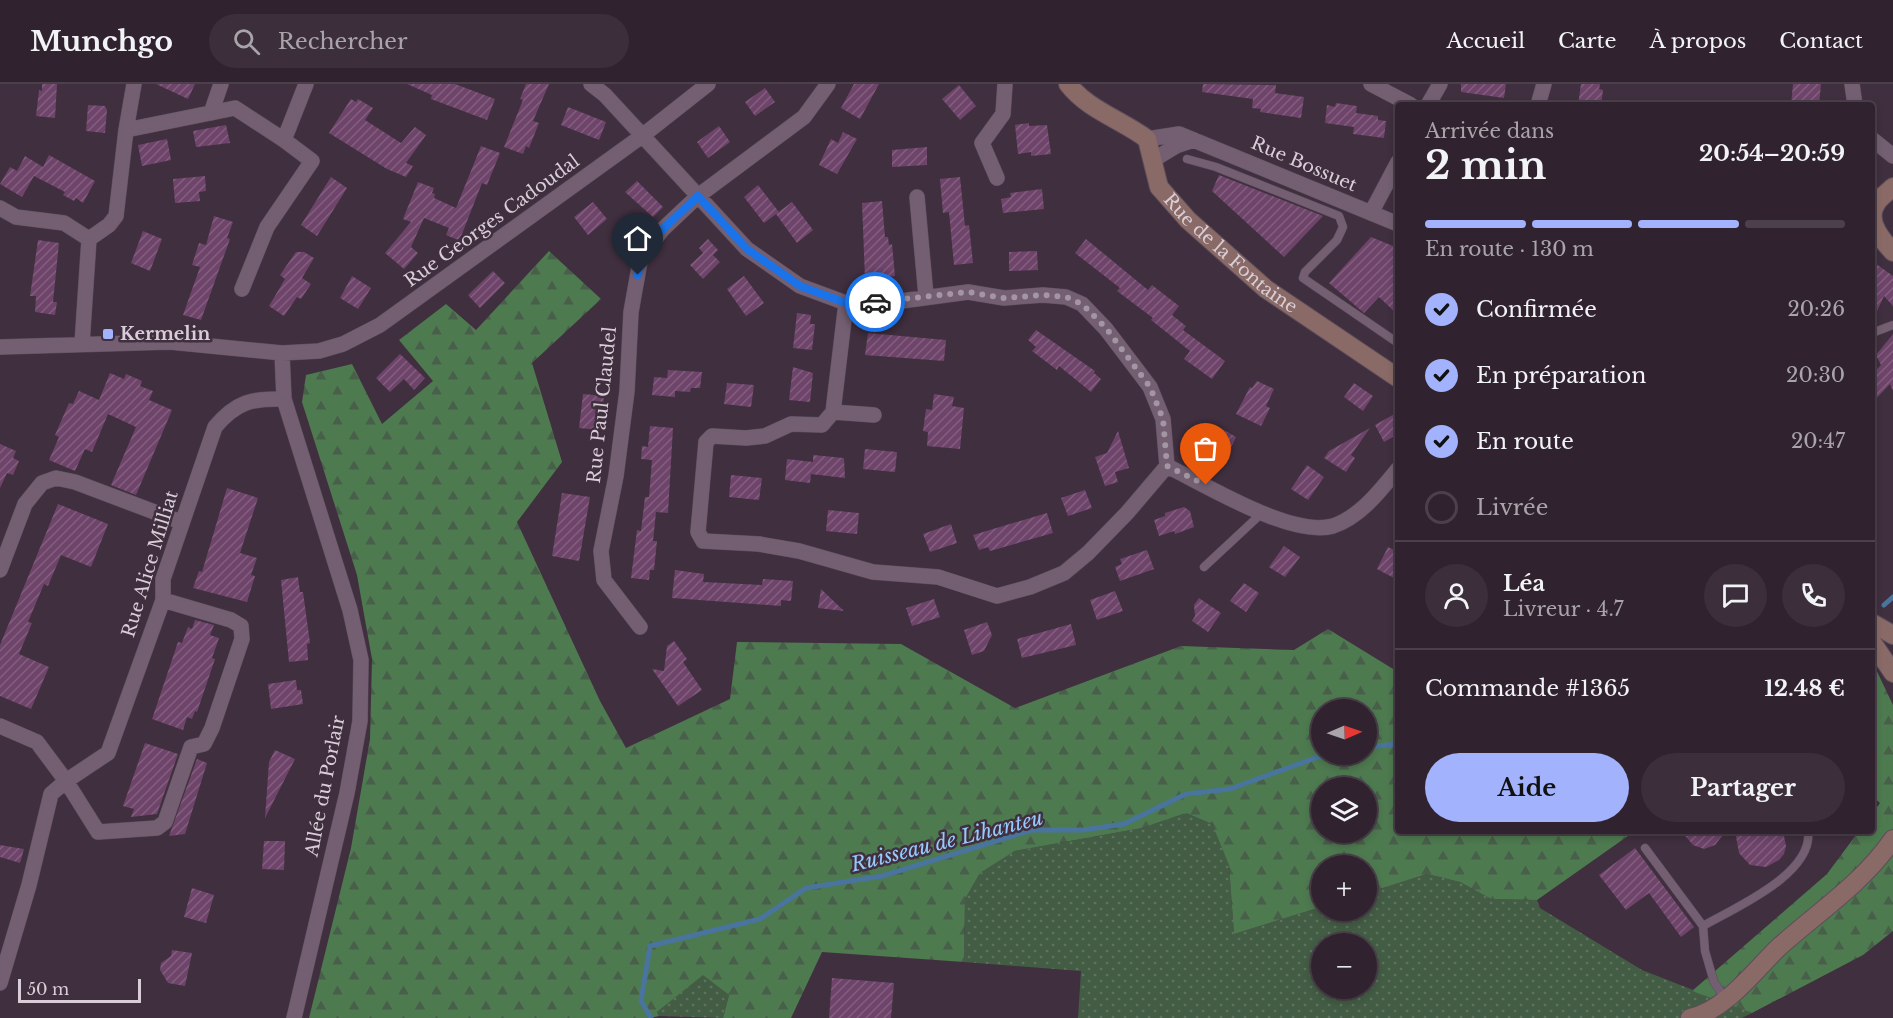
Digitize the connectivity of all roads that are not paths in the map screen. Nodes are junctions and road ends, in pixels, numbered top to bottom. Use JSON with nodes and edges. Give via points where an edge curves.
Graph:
{"nodes":[{"id":1,"x":134,"y":84,"type":"edge"},
{"id":2,"x":221,"y":84,"type":"edge"},
{"id":3,"x":306,"y":84,"type":"edge"},
{"id":4,"x":591,"y":84,"type":"edge"},
{"id":5,"x":708,"y":84,"type":"edge"},
{"id":6,"x":828,"y":84,"type":"edge"},
{"id":7,"x":1005,"y":84,"type":"edge"},
{"id":8,"x":1068,"y":84,"type":"edge"},
{"id":9,"x":1371,"y":84,"type":"edge"},
{"id":10,"x":1440,"y":84,"type":"edge"},
{"id":11,"x":1544,"y":84,"type":"edge"},
{"id":12,"x":1852,"y":84,"type":"edge"},
{"id":13,"x":1405,"y":102,"type":"edge"},
{"id":14,"x":1430,"y":102,"type":"edge"},
{"id":15,"x":1539,"y":102,"type":"edge"},
{"id":16,"x":1855,"y":102,"type":"edge"},
{"id":17,"x":211,"y":113,"type":"junction"},
{"id":18,"x":126,"y":130,"type":"junction"},
{"id":19,"x":642,"y":136,"type":"junction"},
{"id":20,"x":284,"y":140,"type":"junction"},
{"id":21,"x":1147,"y":140,"type":"junction"},
{"id":22,"x":1194,"y":140,"type":"junction"},
{"id":23,"x":1875,"y":141,"type":"edge"},
{"id":24,"x":1893,"y":156,"type":"edge"},
{"id":25,"x":1187,"y":159,"type":"dead end"},
{"id":26,"x":1153,"y":160,"type":"junction"},
{"id":27,"x":1395,"y":168,"type":"edge"},
{"id":28,"x":997,"y":178,"type":"dead end"},
{"id":29,"x":1893,"y":187,"type":"edge"},
{"id":30,"x":698,"y":196,"type":"junction"},
{"id":31,"x":917,"y":197,"type":"dead end"},
{"id":32,"x":1875,"y":204,"type":"edge"},
{"id":33,"x":0,"y":208,"type":"edge"},
{"id":34,"x":1371,"y":213,"type":"junction"},
{"id":35,"x":1395,"y":223,"type":"edge"},
{"id":36,"x":1875,"y":230,"type":"edge"},
{"id":37,"x":88,"y":239,"type":"junction"},
{"id":38,"x":1893,"y":252,"type":"edge"},
{"id":39,"x":242,"y":289,"type":"dead end"},
{"id":40,"x":926,"y":296,"type":"junction"},
{"id":41,"x":846,"y":303,"type":"junction"},
{"id":42,"x":1893,"y":325,"type":"edge"},
{"id":43,"x":1875,"y":332,"type":"edge"},
{"id":44,"x":1395,"y":341,"type":"edge"},
{"id":45,"x":82,"y":344,"type":"junction"},
{"id":46,"x":0,"y":346,"type":"edge"},
{"id":47,"x":282,"y":353,"type":"junction"},
{"id":48,"x":1395,"y":376,"type":"edge"},
{"id":49,"x":284,"y":399,"type":"junction"},
{"id":50,"x":834,"y":412,"type":"junction"},
{"id":51,"x":874,"y":415,"type":"dead end"},
{"id":52,"x":1167,"y":466,"type":"junction"},
{"id":53,"x":1395,"y":473,"type":"edge"},
{"id":54,"x":1262,"y":513,"type":"junction"},
{"id":55,"x":181,"y":522,"type":"junction"},
{"id":56,"x":1204,"y":567,"type":"dead end"},
{"id":57,"x":0,"y":570,"type":"edge"},
{"id":58,"x":163,"y":600,"type":"junction"},
{"id":59,"x":1875,"y":625,"type":"edge"},
{"id":60,"x":640,"y":627,"type":"dead end"},
{"id":61,"x":1893,"y":634,"type":"edge"},
{"id":62,"x":1875,"y":646,"type":"edge"},
{"id":63,"x":1893,"y":673,"type":"edge"},
{"id":64,"x":0,"y":726,"type":"edge"},
{"id":65,"x":66,"y":781,"type":"junction"},
{"id":66,"x":1808,"y":834,"type":"edge"},
{"id":67,"x":1893,"y":840,"type":"edge"},
{"id":68,"x":1645,"y":848,"type":"dead end"},
{"id":69,"x":1703,"y":926,"type":"junction"},
{"id":70,"x":0,"y":983,"type":"edge"},
{"id":71,"x":1725,"y":998,"type":"junction"},
{"id":72,"x":294,"y":1018,"type":"edge"},
{"id":73,"x":1690,"y":1018,"type":"edge"}],
"edges":[{"from":1,"to":18,"type":"street"},
{"from":2,"to":17,"type":"street"},
{"from":3,"to":20,"type":"street"},
{"from":4,"to":19,"type":"street"},
{"from":5,"to":19,"type":"street","name":"Rue Georges Cadoudal"},
{"from":6,"to":30,"type":"street","name":"Rue Paul Claudel","via":[[804,117]]},
{"from":7,"to":28,"type":"street","via":[[1003,114],[982,143]]},
{"from":8,"to":21,"type":"main road","via":[[1114,121]]},
{"from":9,"to":13,"type":"street"},
{"from":10,"to":14,"type":"street"},
{"from":11,"to":15,"type":"street"},
{"from":12,"to":16,"type":"street"},
{"from":17,"to":18,"type":"street"},
{"from":17,"to":20,"type":"street","via":[[236,108]]},
{"from":18,"to":37,"type":"street","via":[[116,216]]},
{"from":19,"to":30,"type":"street"},
{"from":19,"to":47,"type":"street","name":"Rue Georges Cadoudal","via":[[380,325],[319,351]]},
{"from":20,"to":39,"type":"street","via":[[312,161],[267,227]]},
{"from":21,"to":22,"type":"street","name":"Rue Bossuet","via":[[1179,134]]},
{"from":21,"to":26,"type":"main road","name":"Rue de la Fontaine"},
{"from":22,"to":26,"type":"street"},
{"from":22,"to":34,"type":"street","name":"Rue Bossuet"},
{"from":23,"to":24,"type":"street"},
{"from":25,"to":44,"type":"lane","via":[[1339,216],[1343,227],[1336,240],[1303,278]]},
{"from":26,"to":48,"type":"main road","name":"Rue de la Fontaine","via":[[1159,187],[1216,245],[1266,289]]},
{"from":27,"to":34,"type":"street"},
{"from":29,"to":32,"type":"main road"},
{"from":30,"to":41,"type":"street","via":[[747,249],[800,286]]},
{"from":30,"to":60,"type":"street","name":"Rue Paul Claudel","via":[[641,256],[631,312],[627,391],[601,551],[604,580]]},
{"from":31,"to":40,"type":"street"},
{"from":33,"to":37,"type":"street","via":[[16,217],[64,223]]},
{"from":34,"to":35,"type":"street","name":"Rue Bossuet"},
{"from":36,"to":38,"type":"main road"},
{"from":37,"to":45,"type":"street"},
{"from":40,"to":41,"type":"street","via":[[894,302]]},
{"from":40,"to":52,"type":"street","via":[[968,292],[1004,298],[1043,295],[1066,297],[1082,304],[1106,328],[1150,387],[1163,419]]},
{"from":41,"to":50,"type":"street"},
{"from":42,"to":43,"type":"lane"},
{"from":45,"to":46,"type":"street","name":"Rue Georges Cadoudal"},
{"from":45,"to":47,"type":"street","name":"Rue Georges Cadoudal","via":[[170,342]]},
{"from":47,"to":49,"type":"street","name":"Allée du Porlair"},
{"from":49,"to":55,"type":"street","name":"Rue Alice Milliat","via":[[261,398],[244,403],[221,419]]},
{"from":49,"to":72,"type":"street","name":"Allée du Porlair","via":[[362,660],[360,721],[349,783]]},
{"from":50,"to":51,"type":"street"},
{"from":50,"to":52,"type":"street","via":[[822,425],[791,424],[765,436],[712,436],[706,442],[698,532],[703,541],[759,544],[873,572],[938,577],[997,596],[1064,573],[1127,513]]},
{"from":52,"to":54,"type":"street"},
{"from":53,"to":54,"type":"street","via":[[1358,512],[1335,525],[1301,528]]},
{"from":54,"to":56,"type":"lane"},
{"from":55,"to":57,"type":"street","via":[[56,478],[42,483],[25,504]]},
{"from":55,"to":58,"type":"street","name":"Rue Alice Milliat","via":[[163,579]]},
{"from":58,"to":65,"type":"street","name":"Rue Alice Milliat","via":[[108,753]]},
{"from":58,"to":65,"type":"street","via":[[231,620],[241,626],[242,639],[212,728],[204,744],[191,747],[165,822],[157,828],[98,832]]},
{"from":59,"to":61,"type":"main road"},
{"from":62,"to":63,"type":"main road"},
{"from":64,"to":65,"type":"street","via":[[37,742]]},
{"from":65,"to":70,"type":"street","via":[[51,794]]},
{"from":66,"to":69,"type":"lane","via":[[1804,855],[1788,876]]},
{"from":67,"to":71,"type":"main road","via":[[1853,884]]},
{"from":68,"to":69,"type":"lane"},
{"from":69,"to":71,"type":"lane","via":[[1714,982]]},
{"from":71,"to":73,"type":"main road"}]}
